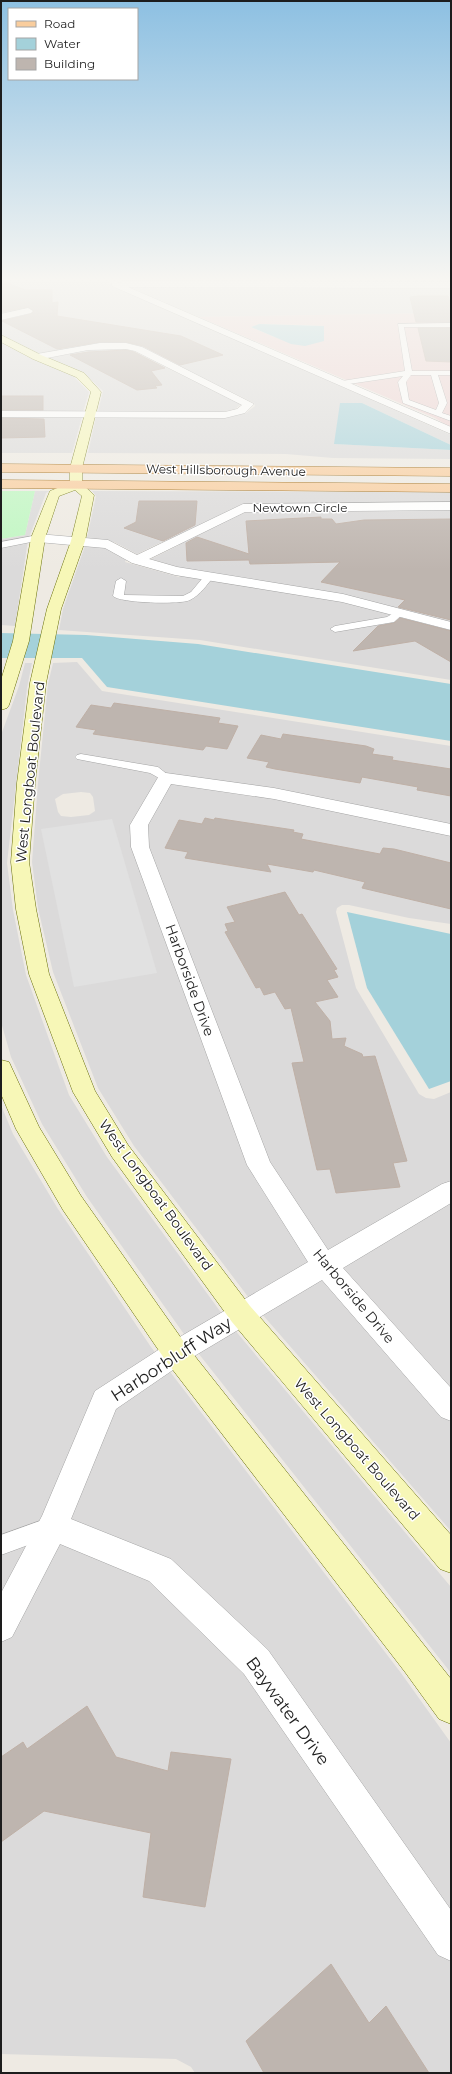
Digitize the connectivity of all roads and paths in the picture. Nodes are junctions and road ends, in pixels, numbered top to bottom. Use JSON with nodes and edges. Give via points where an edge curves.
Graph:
{"nodes":[{"id":1,"x":82,"y":377,"type":"edge"},
{"id":2,"x":193,"y":377,"type":"edge"},
{"id":3,"x":328,"y":377,"type":"edge"},
{"id":4,"x":384,"y":377,"type":"edge"},
{"id":5,"x":406,"y":377,"type":"edge"},
{"id":6,"x":435,"y":377,"type":"edge"},
{"id":7,"x":342,"y":383,"type":"junction"},
{"id":8,"x":1,"y":414,"type":"edge"},
{"id":9,"x":90,"y":414,"type":"junction"},
{"id":10,"x":438,"y":414,"type":"junction"},
{"id":11,"x":451,"y":419,"type":"edge"},
{"id":12,"x":451,"y":431,"type":"edge"},
{"id":13,"x":1,"y":468,"type":"edge"},
{"id":14,"x":76,"y":468,"type":"junction"},
{"id":15,"x":451,"y":472,"type":"edge"},
{"id":16,"x":1,"y":484,"type":"edge"},
{"id":17,"x":76,"y":485,"type":"junction"},
{"id":18,"x":451,"y":488,"type":"edge"},
{"id":19,"x":451,"y":506,"type":"edge"},
{"id":20,"x":38,"y":538,"type":"junction"},
{"id":21,"x":78,"y":541,"type":"junction"},
{"id":22,"x":1,"y":545,"type":"edge"},
{"id":23,"x":137,"y":560,"type":"junction"},
{"id":24,"x":209,"y":576,"type":"junction"},
{"id":25,"x":121,"y":581,"type":"dead end"},
{"id":26,"x":400,"y":612,"type":"junction"},
{"id":27,"x":451,"y":626,"type":"edge"},
{"id":28,"x":335,"y":629,"type":"dead end"},
{"id":29,"x":1,"y":705,"type":"edge"},
{"id":30,"x":81,"y":757,"type":"dead end"},
{"id":31,"x":166,"y":778,"type":"junction"},
{"id":32,"x":451,"y":830,"type":"edge"},
{"id":33,"x":1,"y":1068,"type":"edge"},
{"id":34,"x":451,"y":1191,"type":"edge"},
{"id":35,"x":324,"y":1266,"type":"junction"},
{"id":36,"x":241,"y":1314,"type":"junction"},
{"id":37,"x":176,"y":1353,"type":"junction"},
{"id":38,"x":451,"y":1408,"type":"edge"},
{"id":39,"x":53,"y":1526,"type":"junction"},
{"id":40,"x":1,"y":1544,"type":"edge"},
{"id":41,"x":451,"y":1558,"type":"edge"},
{"id":42,"x":1,"y":1626,"type":"edge"},
{"id":43,"x":451,"y":1707,"type":"edge"},
{"id":44,"x":451,"y":1942,"type":"edge"}],
"edges":[{"from":1,"to":9,"type":"street","via":[[96,392]]},
{"from":2,"to":9,"type":"street","via":[[249,404],[241,411],[225,415]]},
{"from":3,"to":7,"type":"street"},
{"from":4,"to":7,"type":"lane"},
{"from":5,"to":10,"type":"lane","via":[[402,382],[406,401]]},
{"from":6,"to":10,"type":"lane","via":[[443,403]]},
{"from":7,"to":12,"type":"street"},
{"from":8,"to":9,"type":"street"},
{"from":9,"to":14,"type":"street"},
{"from":10,"to":11,"type":"lane"},
{"from":13,"to":14,"type":"main road","name":"West Hillsborough Avenue"},
{"from":14,"to":15,"type":"main road","name":"West Hillsborough Avenue"},
{"from":14,"to":17,"type":"street"},
{"from":16,"to":17,"type":"main road","name":"West Hillsborough Avenue"},
{"from":17,"to":18,"type":"main road","name":"West Hillsborough Avenue"},
{"from":17,"to":20,"type":"street","name":"West Longboat Boulevard","via":[[54,494]]},
{"from":17,"to":21,"type":"street","name":"West Longboat Boulevard","via":[[88,495]]},
{"from":19,"to":23,"type":"street","name":"Newtown Circle","via":[[243,508]]},
{"from":20,"to":21,"type":"street"},
{"from":20,"to":22,"type":"lane"},
{"from":20,"to":29,"type":"street","name":"West Longboat Boulevard","via":[[28,609]]},
{"from":21,"to":23,"type":"street","via":[[108,544]]},
{"from":21,"to":36,"type":"street","name":"West Longboat Boulevard","via":[[54,609],[38,683],[20,862],[39,974],[84,1092],[120,1151]]},
{"from":23,"to":24,"type":"street","via":[[175,571]]},
{"from":24,"to":25,"type":"lane","via":[[194,594],[185,599],[123,598],[118,596]]},
{"from":24,"to":26,"type":"street","via":[[343,598]]},
{"from":26,"to":27,"type":"street"},
{"from":26,"to":28,"type":"lane","via":[[390,620]]},
{"from":30,"to":31,"type":"lane","via":[[154,770]]},
{"from":31,"to":32,"type":"street","via":[[226,784]]},
{"from":31,"to":35,"type":"street","name":"Harborside Drive","via":[[140,825],[140,847],[259,1165]]},
{"from":33,"to":37,"type":"street","via":[[28,1129],[72,1203]]},
{"from":34,"to":35,"type":"street","name":"Harborbluff Way"},
{"from":35,"to":36,"type":"street","name":"Harborbluff Way"},
{"from":35,"to":38,"type":"street","name":"Harborside Drive"},
{"from":36,"to":37,"type":"street","name":"Harborbluff Way"},
{"from":36,"to":41,"type":"street","name":"West Longboat Boulevard"},
{"from":37,"to":39,"type":"street","name":"Harborbluff Way","via":[[106,1400]]},
{"from":37,"to":43,"type":"street"},
{"from":39,"to":40,"type":"lane"},
{"from":39,"to":42,"type":"street","name":"Harborbluff Way"},
{"from":39,"to":44,"type":"street","name":"Baywater Drive","via":[[160,1570],[256,1662]]}]}
